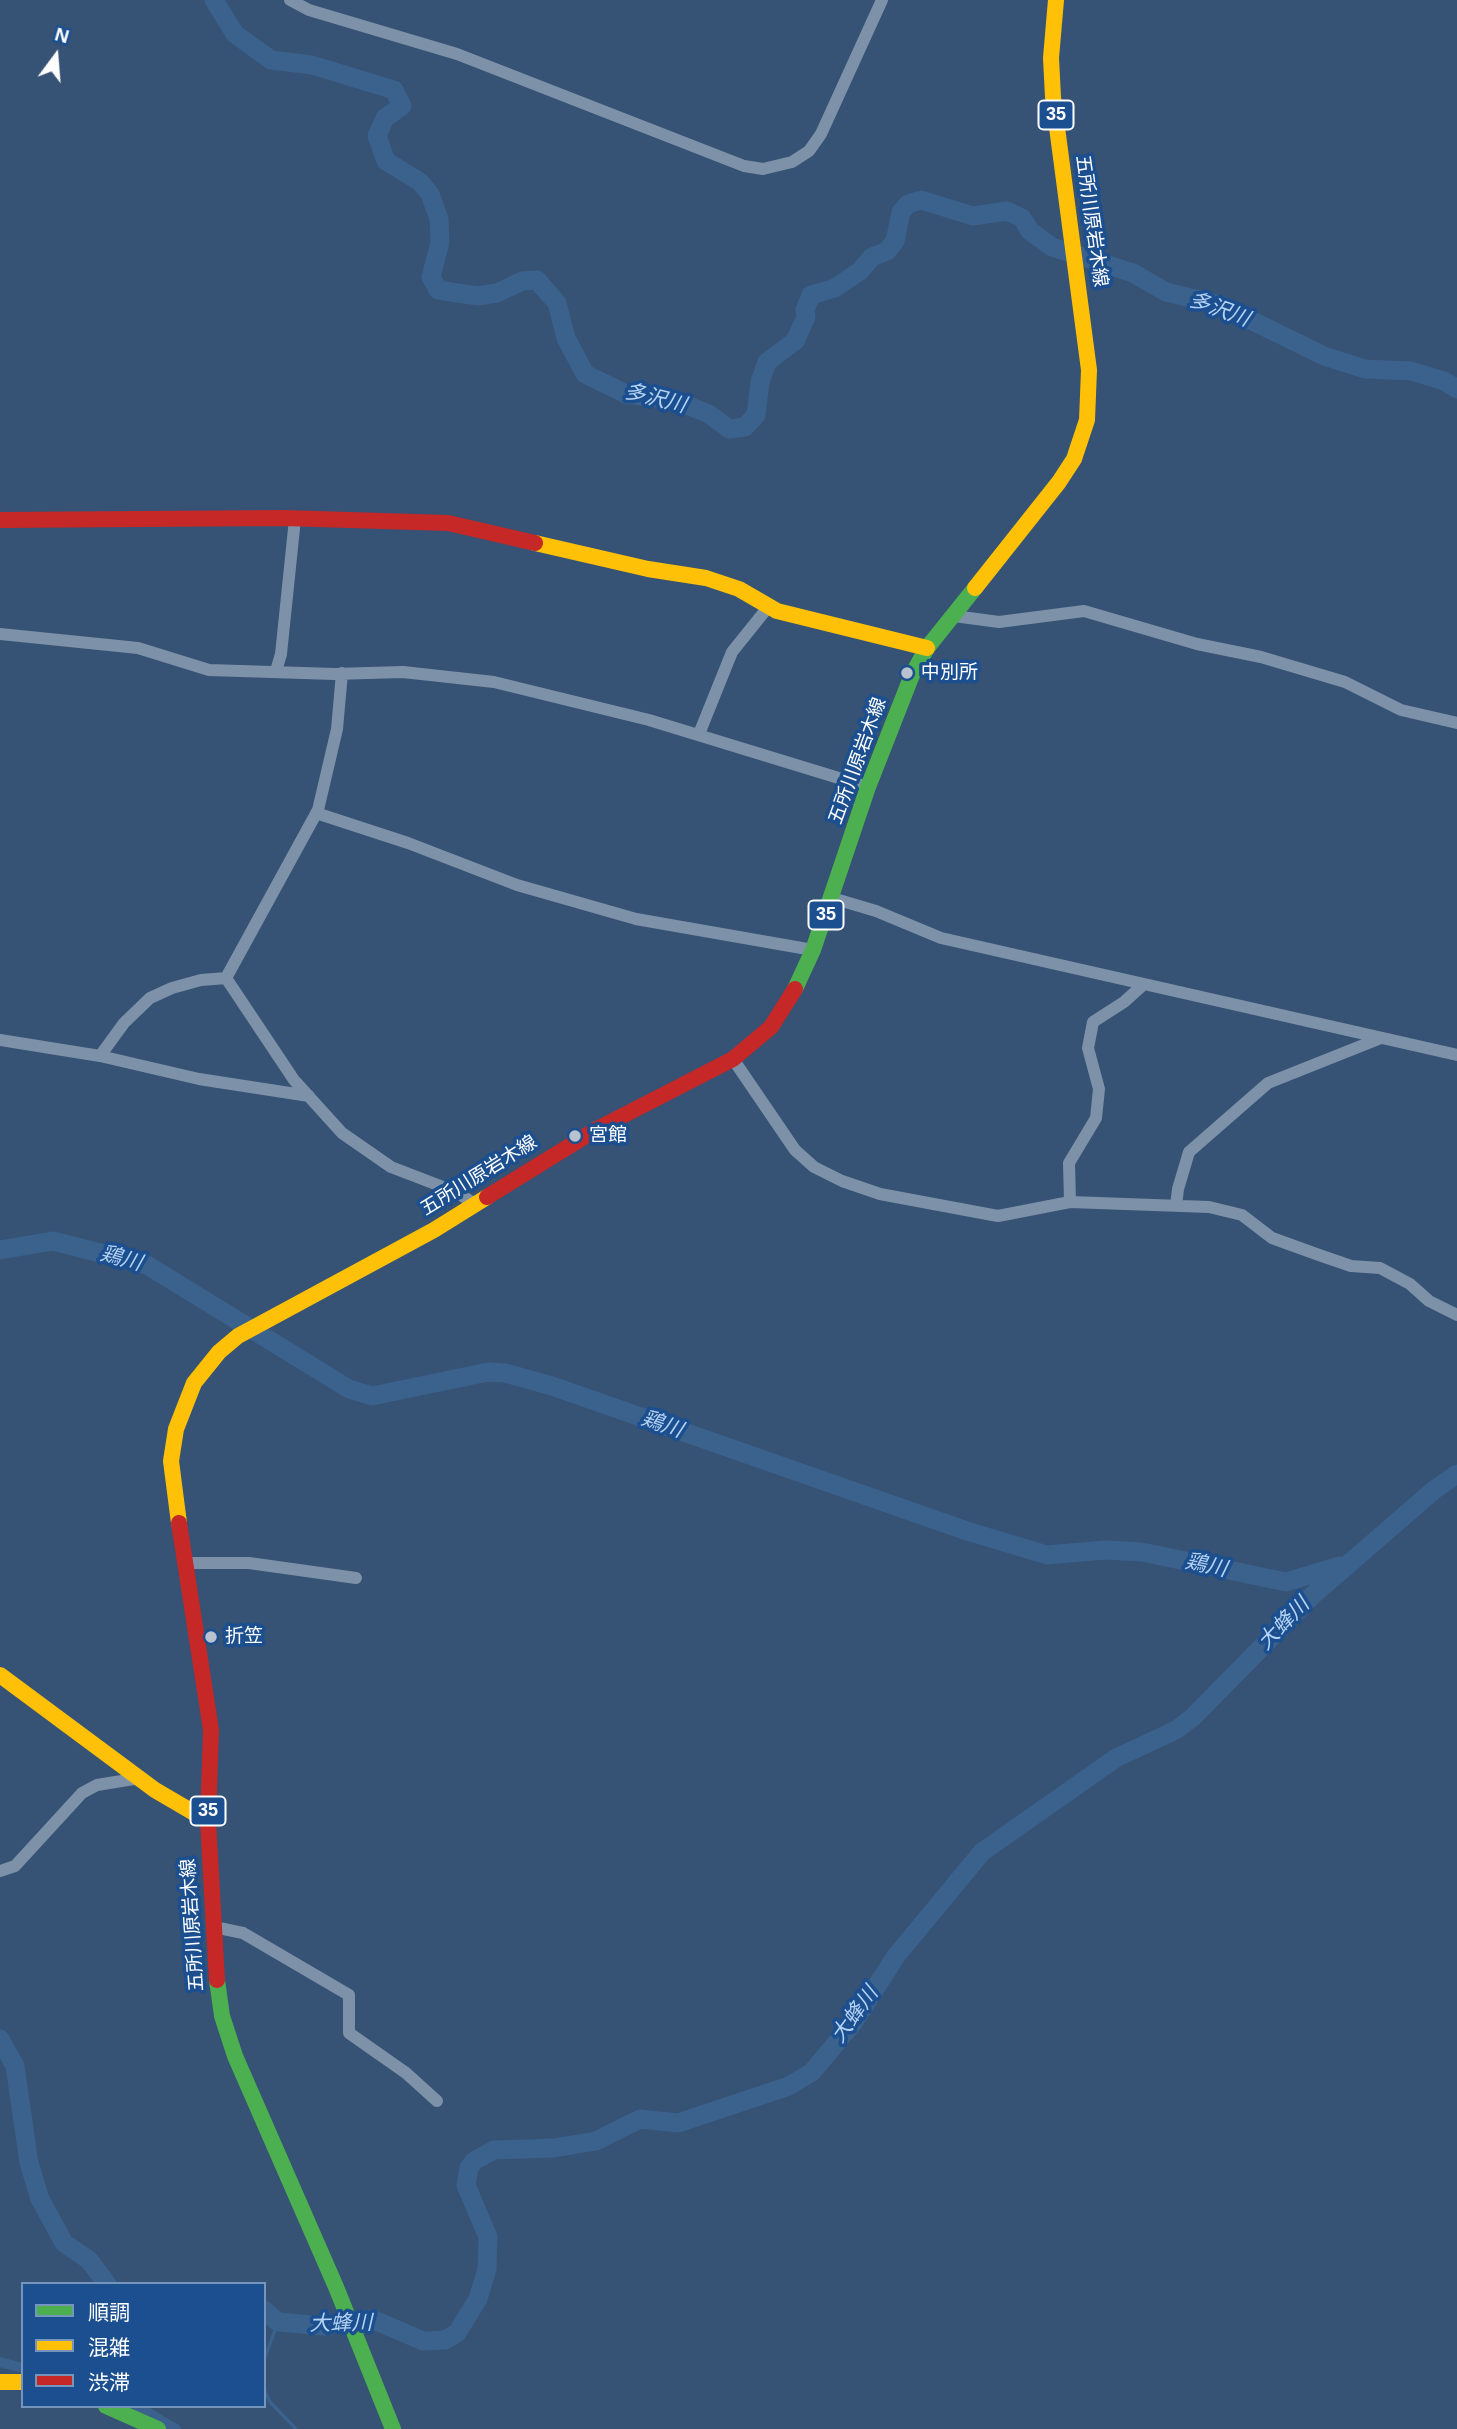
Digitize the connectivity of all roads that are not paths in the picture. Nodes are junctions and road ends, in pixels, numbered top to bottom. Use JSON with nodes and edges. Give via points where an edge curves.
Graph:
{"nodes":[{"id":1,"x":289,"y":0,"type":"edge"},
{"id":2,"x":882,"y":0,"type":"edge"},
{"id":3,"x":1056,"y":0,"type":"edge"},
{"id":4,"x":295,"y":519,"type":"junction"},
{"id":5,"x":0,"y":520,"type":"edge"},
{"id":6,"x":769,"y":606,"type":"junction"},
{"id":7,"x":954,"y":616,"type":"junction"},
{"id":8,"x":0,"y":634,"type":"edge"},
{"id":9,"x":927,"y":648,"type":"junction"},
{"id":10,"x":276,"y":671,"type":"junction"},
{"id":11,"x":342,"y":673,"type":"junction"},
{"id":12,"x":1457,"y":723,"type":"edge"},
{"id":13,"x":699,"y":734,"type":"junction"},
{"id":14,"x":868,"y":787,"type":"junction"},
{"id":15,"x":316,"y":813,"type":"junction"},
{"id":16,"x":832,"y":898,"type":"junction"},
{"id":17,"x":813,"y":950,"type":"junction"},
{"id":18,"x":226,"y":978,"type":"junction"},
{"id":19,"x":1144,"y":984,"type":"junction"},
{"id":20,"x":1382,"y":1038,"type":"junction"},
{"id":21,"x":0,"y":1040,"type":"edge"},
{"id":22,"x":1457,"y":1055,"type":"edge"},
{"id":23,"x":100,"y":1056,"type":"junction"},
{"id":24,"x":733,"y":1059,"type":"junction"},
{"id":25,"x":309,"y":1096,"type":"junction"},
{"id":26,"x":1070,"y":1202,"type":"junction"},
{"id":27,"x":475,"y":1204,"type":"junction"},
{"id":28,"x":1177,"y":1206,"type":"junction"},
{"id":29,"x":1457,"y":1315,"type":"edge"},
{"id":30,"x":188,"y":1563,"type":"junction"},
{"id":31,"x":356,"y":1578,"type":"dead end"},
{"id":32,"x":0,"y":1675,"type":"edge"},
{"id":33,"x":140,"y":1778,"type":"junction"},
{"id":34,"x":208,"y":1821,"type":"junction"},
{"id":35,"x":0,"y":1871,"type":"edge"},
{"id":36,"x":214,"y":1927,"type":"junction"},
{"id":37,"x":437,"y":2101,"type":"dead end"},
{"id":38,"x":0,"y":2382,"type":"edge"},
{"id":39,"x":21,"y":2382,"type":"edge"},
{"id":40,"x":111,"y":2408,"type":"edge"},
{"id":41,"x":158,"y":2429,"type":"edge"},
{"id":42,"x":393,"y":2429,"type":"edge"}],
"edges":[{"from":1,"to":2,"type":"street","via":[[457,54],[744,166],[763,169],[792,162],[809,151],[821,134]]},
{"from":3,"to":7,"type":"main road","name":"五所川原岩木線","number":"35","via":[[1053,97],[1089,370],[1089,402],[1081,440],[1059,482]]},
{"from":4,"to":5,"type":"main road"},
{"from":4,"to":6,"type":"main road","via":[[448,523],[706,578],[740,589]]},
{"from":4,"to":10,"type":"street"},
{"from":6,"to":9,"type":"main road"},
{"from":6,"to":13,"type":"street","via":[[732,652]]},
{"from":7,"to":9,"type":"main road","name":"五所川原岩木線","number":"35"},
{"from":7,"to":12,"type":"street","via":[[999,622],[1084,611],[1333,678],[1401,710]]},
{"from":8,"to":10,"type":"street","via":[[138,648],[209,670]]},
{"from":9,"to":14,"type":"main road","name":"五所川原岩木線","number":"35"},
{"from":10,"to":11,"type":"street"},
{"from":11,"to":13,"type":"street","via":[[402,672],[494,682]]},
{"from":11,"to":15,"type":"street","via":[[337,729]]},
{"from":13,"to":14,"type":"street"},
{"from":14,"to":16,"type":"main road","name":"五所川原岩木線","number":"35"},
{"from":15,"to":17,"type":"street","via":[[517,884],[636,919]]},
{"from":15,"to":18,"type":"street"},
{"from":16,"to":17,"type":"main road","name":"五所川原岩木線","number":"35"},
{"from":16,"to":19,"type":"street","via":[[941,938]]},
{"from":17,"to":24,"type":"main road","name":"五所川原岩木線","number":"35","via":[[802,978],[771,1027]]},
{"from":18,"to":23,"type":"street","via":[[201,980],[150,998]]},
{"from":18,"to":25,"type":"street","via":[[269,1047]]},
{"from":19,"to":20,"type":"street"},
{"from":19,"to":26,"type":"street","via":[[1093,1022],[1088,1048],[1099,1089],[1096,1118],[1069,1163]]},
{"from":20,"to":22,"type":"street"},
{"from":20,"to":28,"type":"street","via":[[1268,1083],[1189,1152]]},
{"from":21,"to":23,"type":"street"},
{"from":23,"to":25,"type":"street","via":[[199,1079]]},
{"from":24,"to":26,"type":"street","via":[[795,1150],[814,1167],[842,1181],[880,1194],[998,1216]]},
{"from":24,"to":27,"type":"main road","name":"五所川原岩木線","number":"35","via":[[597,1129]]},
{"from":25,"to":27,"type":"street","via":[[342,1133],[391,1167]]},
{"from":26,"to":28,"type":"street"},
{"from":27,"to":30,"type":"main road","name":"五所川原岩木線","number":"35","via":[[264,1319],[204,1368],[185,1400],[171,1461]]},
{"from":28,"to":29,"type":"street","via":[[1242,1215],[1272,1238],[1351,1266],[1380,1268]]},
{"from":30,"to":31,"type":"street","via":[[249,1563]]},
{"from":30,"to":34,"type":"main road","name":"五所川原岩木線","number":"35","via":[[209,1709]]},
{"from":32,"to":33,"type":"main road"},
{"from":33,"to":34,"type":"main road"},
{"from":33,"to":35,"type":"street","via":[[97,1785],[82,1793],[15,1866]]},
{"from":34,"to":36,"type":"main road","name":"五所川原岩木線","number":"35"},
{"from":36,"to":37,"type":"street","via":[[243,1933],[349,1995],[349,2033]]},
{"from":36,"to":42,"type":"main road","name":"五所川原岩木線","number":"35","via":[[222,2016],[235,2056]]},
{"from":38,"to":39,"type":"main road"},
{"from":40,"to":41,"type":"main road"}]}
